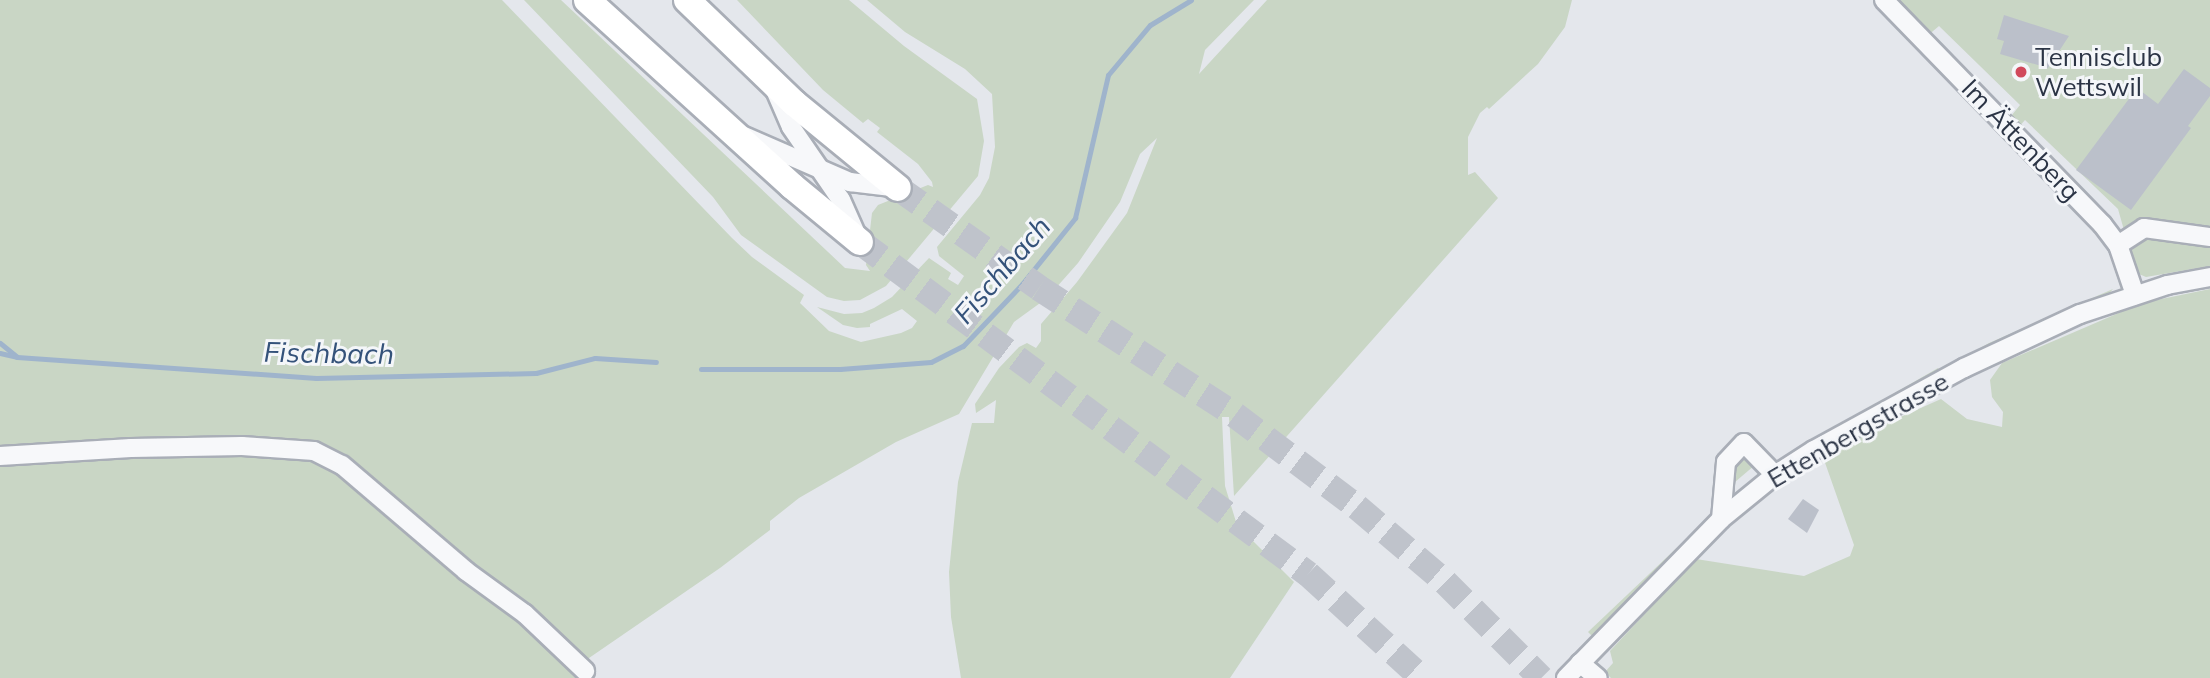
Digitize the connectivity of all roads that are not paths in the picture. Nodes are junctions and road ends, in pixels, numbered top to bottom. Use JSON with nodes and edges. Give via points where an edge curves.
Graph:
{"nodes":[{"id":1,"x":587,"y":0,"type":"edge"},
{"id":2,"x":601,"y":0,"type":"edge"},
{"id":3,"x":687,"y":0,"type":"edge"},
{"id":4,"x":705,"y":0,"type":"edge"},
{"id":5,"x":1884,"y":0,"type":"edge"},
{"id":6,"x":736,"y":48,"type":"junction"},
{"id":7,"x":771,"y":81,"type":"junction"},
{"id":8,"x":684,"y":89,"type":"junction"},
{"id":9,"x":726,"y":128,"type":"junction"},
{"id":10,"x":819,"y":169,"type":"junction"},
{"id":11,"x":898,"y":188,"type":"joint"},
{"id":12,"x":2210,"y":237,"type":"edge"},
{"id":13,"x":860,"y":242,"type":"joint"},
{"id":14,"x":2118,"y":245,"type":"junction"},
{"id":15,"x":2210,"y":277,"type":"edge"},
{"id":16,"x":2135,"y":295,"type":"junction"},
{"id":17,"x":0,"y":456,"type":"edge"},
{"id":18,"x":1775,"y":475,"type":"junction"},
{"id":19,"x":1721,"y":519,"type":"junction"},
{"id":20,"x":1580,"y":663,"type":"junction"},
{"id":21,"x":585,"y":671,"type":"dead end"},
{"id":22,"x":1566,"y":678,"type":"edge"},
{"id":23,"x":1598,"y":678,"type":"edge"}],
"edges":[{"from":1,"to":8,"type":"highway"},
{"from":2,"to":8,"type":"highway"},
{"from":3,"to":6,"type":"highway"},
{"from":4,"to":6,"type":"highway"},
{"from":5,"to":14,"type":"street","name":"Im Ättenberg"},
{"from":6,"to":7,"type":"highway"},
{"from":7,"to":10,"type":"street","via":[[791,127]]},
{"from":7,"to":11,"type":"highway"},
{"from":8,"to":9,"type":"highway"},
{"from":9,"to":10,"type":"street"},
{"from":9,"to":13,"type":"highway"},
{"from":10,"to":11,"type":"street","via":[[850,182]]},
{"from":10,"to":13,"type":"street","via":[[841,200]]},
{"from":12,"to":14,"type":"street","via":[[2144,228]]},
{"from":14,"to":16,"type":"street","name":"Im Ättenberg"},
{"from":15,"to":16,"type":"street","name":"Ettenbergstrasse"},
{"from":16,"to":18,"type":"street","name":"Ettenbergstrasse","via":[[2080,314],[1964,368]]},
{"from":17,"to":21,"type":"street","via":[[131,448],[314,451],[342,465],[466,572],[525,614]]},
{"from":18,"to":19,"type":"street","name":"Ettenbergstrasse"},
{"from":18,"to":19,"type":"street","via":[[1744,443],[1726,462]]},
{"from":19,"to":20,"type":"street","name":"Ettenbergstrasse"},
{"from":20,"to":22,"type":"street","name":"Ettenbergstrasse"},
{"from":20,"to":23,"type":"street"}]}
